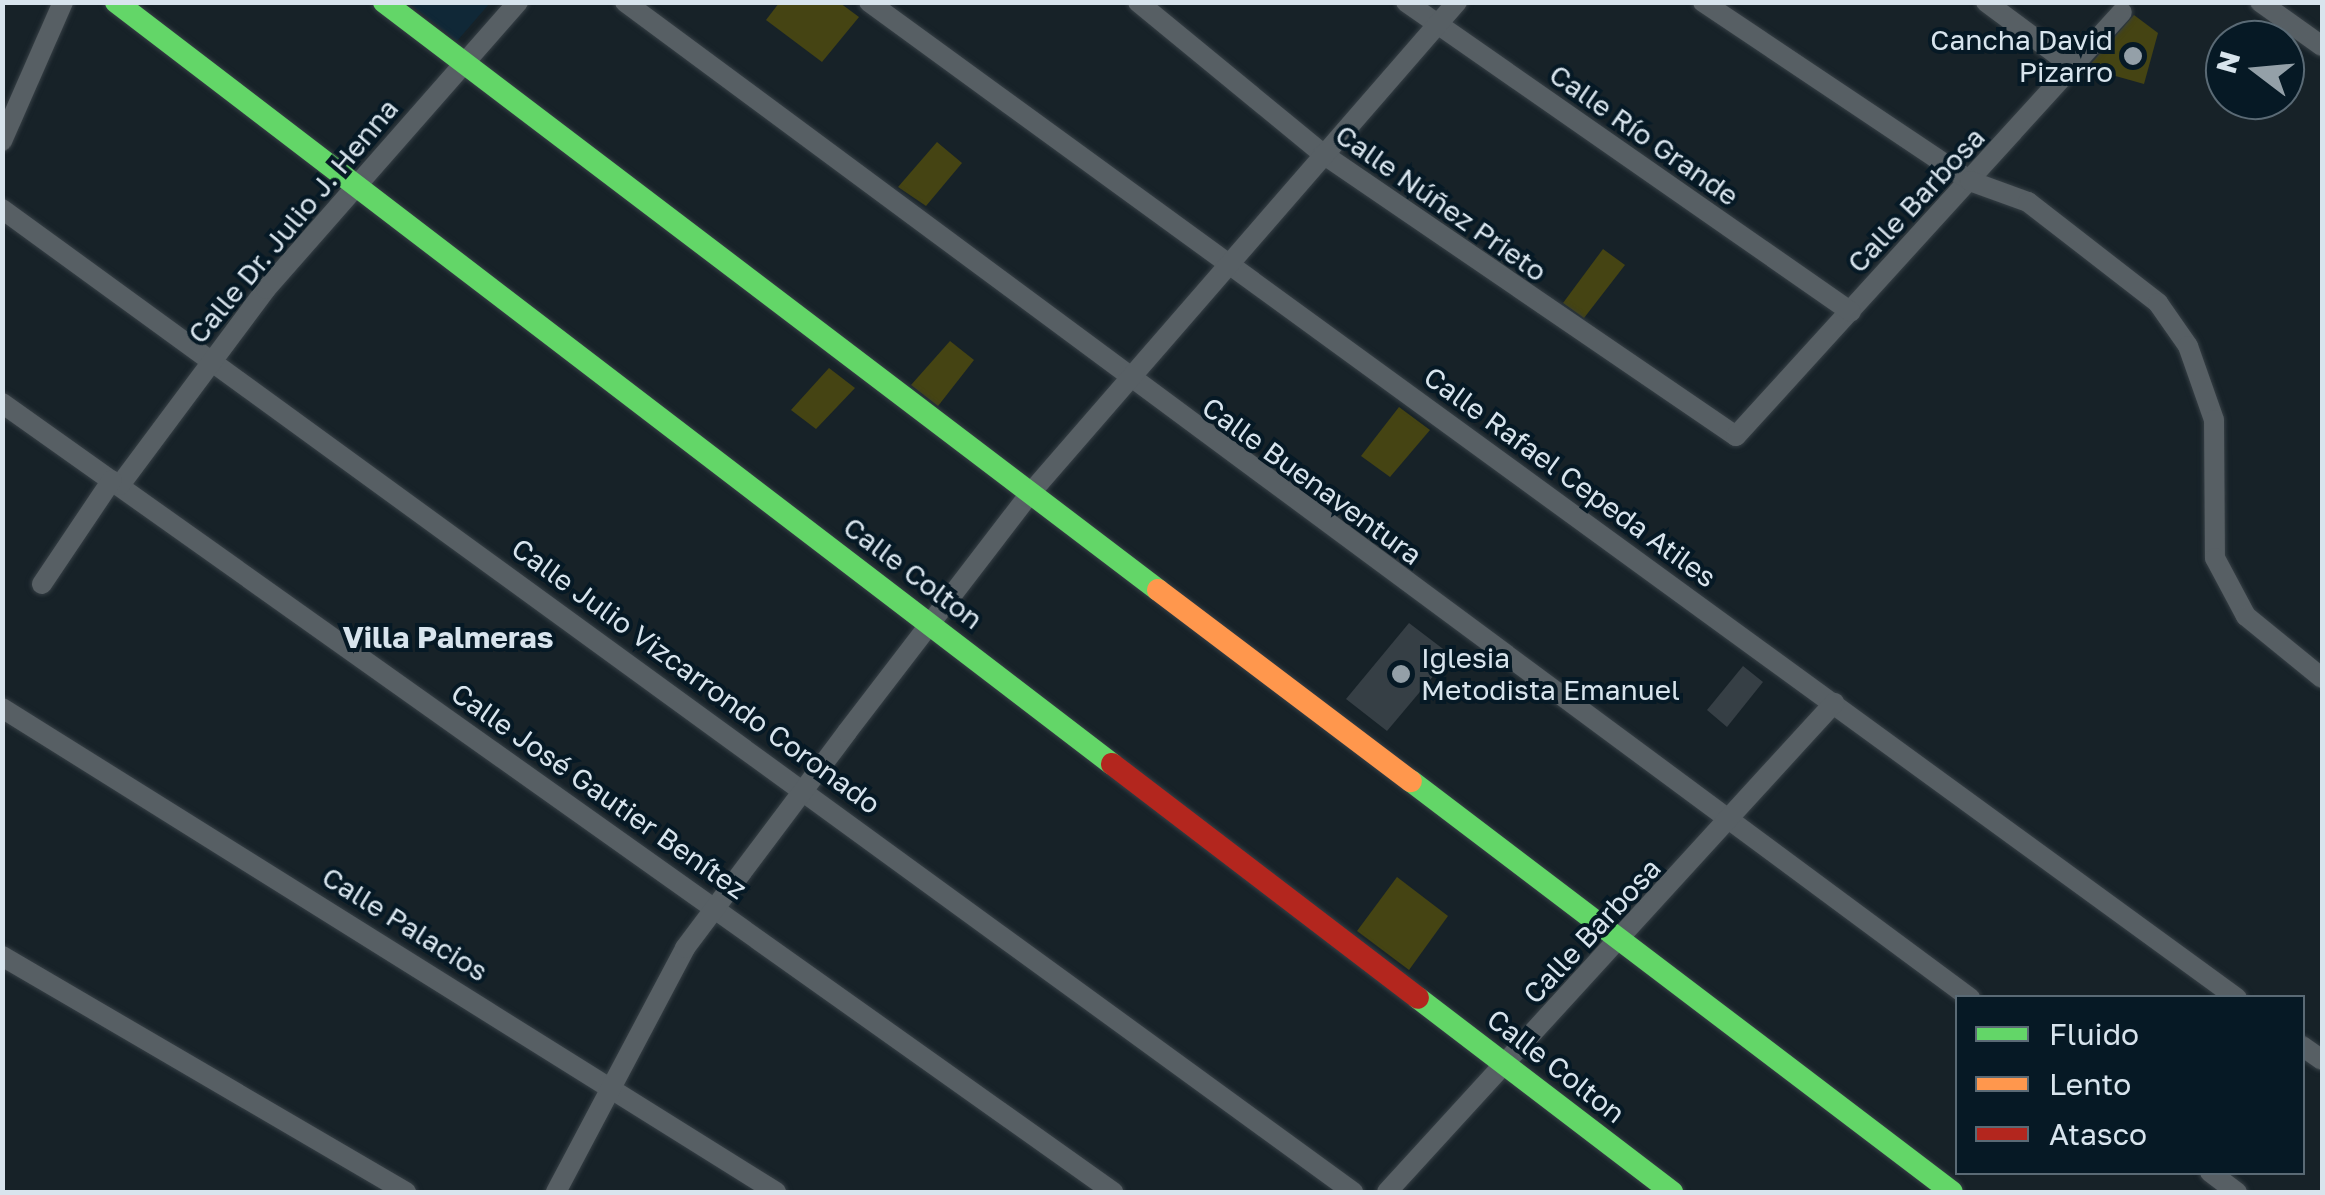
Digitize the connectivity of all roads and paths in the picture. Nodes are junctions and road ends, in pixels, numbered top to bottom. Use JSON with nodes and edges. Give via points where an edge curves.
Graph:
{"nodes":[{"id":1,"x":63,"y":2,"type":"edge"},
{"id":2,"x":116,"y":2,"type":"edge"},
{"id":3,"x":384,"y":2,"type":"edge"},
{"id":4,"x":518,"y":2,"type":"edge"},
{"id":5,"x":625,"y":2,"type":"edge"},
{"id":6,"x":870,"y":2,"type":"edge"},
{"id":7,"x":1138,"y":2,"type":"edge"},
{"id":8,"x":1406,"y":2,"type":"edge"},
{"id":9,"x":1457,"y":2,"type":"edge"},
{"id":10,"x":1704,"y":2,"type":"edge"},
{"id":11,"x":1986,"y":2,"type":"edge"},
{"id":12,"x":2260,"y":2,"type":"edge"},
{"id":13,"x":2122,"y":12,"type":"dead end"},
{"id":14,"x":1438,"y":25,"type":"junction"},
{"id":15,"x":2322,"y":46,"type":"edge"},
{"id":16,"x":466,"y":64,"type":"junction"},
{"id":17,"x":2075,"y":68,"type":"junction"},
{"id":18,"x":2,"y":141,"type":"edge"},
{"id":19,"x":1323,"y":154,"type":"junction"},
{"id":20,"x":1970,"y":181,"type":"junction"},
{"id":21,"x":355,"y":184,"type":"junction"},
{"id":22,"x":2,"y":209,"type":"edge"},
{"id":23,"x":1228,"y":262,"type":"junction"},
{"id":24,"x":1851,"y":312,"type":"junction"},
{"id":25,"x":214,"y":356,"type":"junction"},
{"id":26,"x":1127,"y":379,"type":"junction"},
{"id":27,"x":2,"y":402,"type":"edge"},
{"id":28,"x":1749,"y":424,"type":"joint"},
{"id":29,"x":116,"y":482,"type":"junction"},
{"id":30,"x":1027,"y":497,"type":"junction"},
{"id":31,"x":42,"y":584,"type":"dead end"},
{"id":32,"x":930,"y":624,"type":"junction"},
{"id":33,"x":2322,"y":678,"type":"edge"},
{"id":34,"x":1834,"y":703,"type":"junction"},
{"id":35,"x":2,"y":708,"type":"edge"},
{"id":36,"x":806,"y":790,"type":"junction"},
{"id":37,"x":1730,"y":822,"type":"junction"},
{"id":38,"x":715,"y":908,"type":"junction"},
{"id":39,"x":1622,"y":944,"type":"junction"},
{"id":40,"x":2,"y":956,"type":"edge"},
{"id":41,"x":1966,"y":995,"type":"edge"},
{"id":42,"x":2232,"y":995,"type":"edge"},
{"id":43,"x":1504,"y":1064,"type":"junction"},
{"id":44,"x":610,"y":1082,"type":"junction"},
{"id":45,"x":2214,"y":1175,"type":"edge"},
{"id":46,"x":406,"y":1192,"type":"edge"},
{"id":47,"x":556,"y":1192,"type":"edge"},
{"id":48,"x":776,"y":1192,"type":"edge"},
{"id":49,"x":1113,"y":1192,"type":"edge"},
{"id":50,"x":1353,"y":1192,"type":"edge"},
{"id":51,"x":1388,"y":1192,"type":"edge"},
{"id":52,"x":1672,"y":1192,"type":"edge"},
{"id":53,"x":1952,"y":1192,"type":"edge"},
{"id":54,"x":2237,"y":1192,"type":"edge"}],
"edges":[{"from":1,"to":18,"type":"street"},
{"from":2,"to":21,"type":"street","name":"Calle Colton"},
{"from":3,"to":16,"type":"street"},
{"from":4,"to":16,"type":"street","name":"Calle Dr. Julio J. Henna"},
{"from":5,"to":26,"type":"street","name":"Calle Buenaventura"},
{"from":6,"to":23,"type":"street","name":"Calle Rafael Cepeda Atiles"},
{"from":7,"to":19,"type":"street","name":"Calle Núñez Prieto"},
{"from":8,"to":14,"type":"street","name":"Calle Río Grande"},
{"from":9,"to":14,"type":"street"},
{"from":10,"to":20,"type":"street"},
{"from":11,"to":17,"type":"street"},
{"from":12,"to":15,"type":"street"},
{"from":13,"to":17,"type":"street","name":"Calle Barbosa"},
{"from":14,"to":19,"type":"street"},
{"from":14,"to":24,"type":"street","name":"Calle Río Grande"},
{"from":16,"to":21,"type":"street","name":"Calle Dr. Julio J. Henna"},
{"from":16,"to":30,"type":"street"},
{"from":17,"to":20,"type":"street","name":"Calle Barbosa"},
{"from":19,"to":23,"type":"street"},
{"from":19,"to":28,"type":"street","name":"Calle Núñez Prieto","via":[[1724,432],[1736,436]]},
{"from":20,"to":24,"type":"street","name":"Calle Barbosa"},
{"from":20,"to":33,"type":"street","via":[[2028,202],[2172,320],[2214,420],[2215,558],[2246,616]]},
{"from":21,"to":25,"type":"street","name":"Calle Dr. Julio J. Henna"},
{"from":21,"to":32,"type":"street","name":"Calle Colton"},
{"from":22,"to":25,"type":"street","name":"Calle Julio Vizcarrondo Coronado"},
{"from":23,"to":26,"type":"street"},
{"from":23,"to":34,"type":"street","name":"Calle Rafael Cepeda Atiles"},
{"from":24,"to":28,"type":"street","name":"Calle Barbosa"},
{"from":25,"to":29,"type":"street","name":"Calle Dr. Julio J. Henna"},
{"from":25,"to":36,"type":"street","name":"Calle Julio Vizcarrondo Coronado"},
{"from":26,"to":30,"type":"street"},
{"from":26,"to":37,"type":"street","name":"Calle Buenaventura"},
{"from":27,"to":29,"type":"street","name":"Calle José Gautier Benítez"},
{"from":29,"to":31,"type":"street","name":"Calle Dr. Julio J. Henna"},
{"from":29,"to":38,"type":"street","name":"Calle José Gautier Benítez"},
{"from":30,"to":32,"type":"street"},
{"from":30,"to":39,"type":"street"},
{"from":32,"to":36,"type":"street"},
{"from":32,"to":43,"type":"street","name":"Calle Colton"},
{"from":34,"to":37,"type":"street","name":"Calle Barbosa"},
{"from":34,"to":42,"type":"street","name":"Calle Rafael Cepeda Atiles"},
{"from":35,"to":44,"type":"street","name":"Calle Palacios"},
{"from":36,"to":38,"type":"street"},
{"from":36,"to":50,"type":"street","name":"Calle Julio Vizcarrondo Coronado"},
{"from":37,"to":39,"type":"street","name":"Calle Barbosa"},
{"from":37,"to":41,"type":"street","name":"Calle Buenaventura"},
{"from":38,"to":44,"type":"street"},
{"from":38,"to":49,"type":"street","name":"Calle José Gautier Benítez"},
{"from":39,"to":43,"type":"street","name":"Calle Barbosa"},
{"from":39,"to":53,"type":"street"},
{"from":40,"to":46,"type":"street"},
{"from":43,"to":51,"type":"street","name":"Calle Barbosa"},
{"from":43,"to":52,"type":"street","name":"Calle Colton"},
{"from":44,"to":47,"type":"street"},
{"from":44,"to":48,"type":"street","name":"Calle Palacios"},
{"from":45,"to":54,"type":"street"}]}
